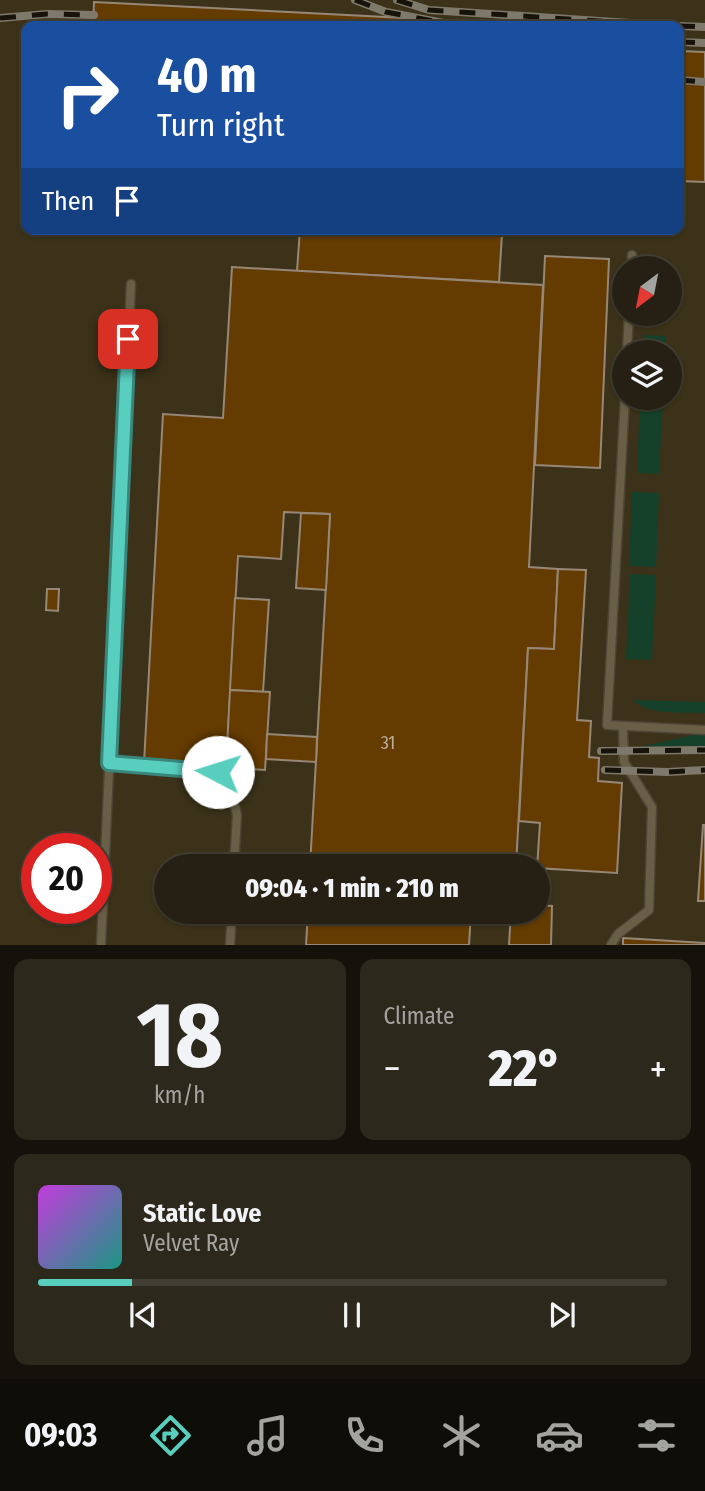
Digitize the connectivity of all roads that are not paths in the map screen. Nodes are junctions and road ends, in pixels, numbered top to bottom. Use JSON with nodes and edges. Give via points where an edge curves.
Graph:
{"nodes":[{"id":1,"x":131,"y":284,"type":"dead end"},
{"id":2,"x":624,"y":410,"type":"edge"},
{"id":3,"x":623,"y":728,"type":"junction"},
{"id":4,"x":705,"y":730,"type":"edge"},
{"id":5,"x":109,"y":763,"type":"junction"},
{"id":6,"x":235,"y":854,"type":"edge"},
{"id":7,"x":231,"y":924,"type":"edge"},
{"id":8,"x":101,"y":945,"type":"edge"},
{"id":9,"x":230,"y":945,"type":"edge"},
{"id":10,"x":611,"y":945,"type":"edge"}],
"edges":[{"from":1,"to":5,"type":"lane"},
{"from":2,"to":3,"type":"lane","via":[[607,725]]},
{"from":3,"to":4,"type":"lane"},
{"from":3,"to":10,"type":"lane","via":[[624,762],[652,807],[649,910]]},
{"from":5,"to":6,"type":"lane","via":[[218,772],[228,778],[237,815]]},
{"from":5,"to":8,"type":"lane"},
{"from":7,"to":9,"type":"lane"}]}
